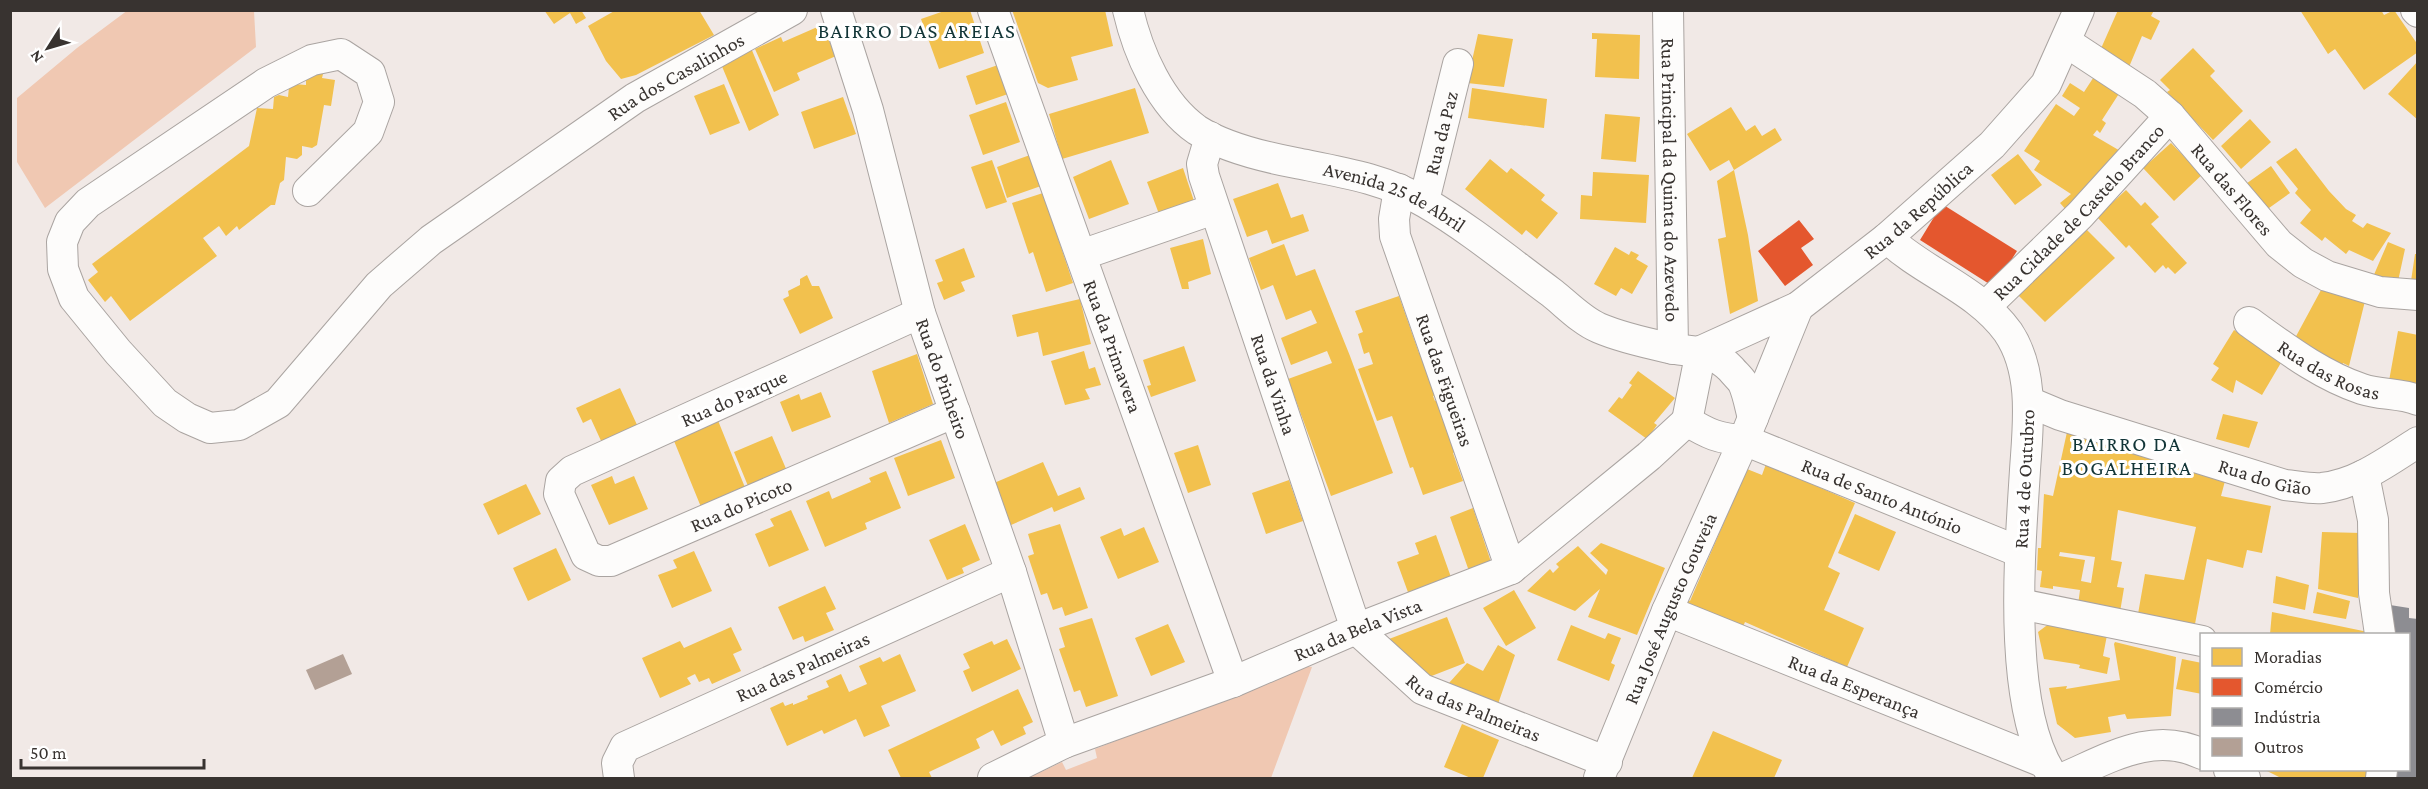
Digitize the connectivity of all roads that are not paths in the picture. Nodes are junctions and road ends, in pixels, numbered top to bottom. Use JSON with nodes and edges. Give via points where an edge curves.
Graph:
{"nodes":[{"id":1,"x":792,"y":10,"type":"edge"},
{"id":2,"x":836,"y":10,"type":"edge"},
{"id":3,"x":993,"y":10,"type":"edge"},
{"id":4,"x":1128,"y":10,"type":"edge"},
{"id":5,"x":1668,"y":10,"type":"edge"},
{"id":6,"x":2079,"y":10,"type":"edge"},
{"id":7,"x":2067,"y":42,"type":"junction"},
{"id":8,"x":1458,"y":64,"type":"dead end"},
{"id":9,"x":2170,"y":116,"type":"junction"},
{"id":10,"x":1210,"y":137,"type":"junction"},
{"id":11,"x":308,"y":191,"type":"dead end"},
{"id":12,"x":1412,"y":195,"type":"junction"},
{"id":13,"x":1214,"y":209,"type":"junction"},
{"id":14,"x":1887,"y":238,"type":"junction"},
{"id":15,"x":1081,"y":255,"type":"junction"},
{"id":16,"x":2418,"y":295,"type":"edge"},
{"id":17,"x":1986,"y":306,"type":"junction"},
{"id":18,"x":1798,"y":307,"type":"junction"},
{"id":19,"x":920,"y":313,"type":"junction"},
{"id":20,"x":2249,"y":321,"type":"dead end"},
{"id":21,"x":1687,"y":350,"type":"junction"},
{"id":22,"x":2418,"y":400,"type":"edge"},
{"id":23,"x":2029,"y":402,"type":"junction"},
{"id":24,"x":955,"y":412,"type":"junction"},
{"id":25,"x":1687,"y":421,"type":"junction"},
{"id":26,"x":1748,"y":429,"type":"junction"},
{"id":27,"x":2418,"y":442,"type":"edge"},
{"id":28,"x":2364,"y":475,"type":"junction"},
{"id":29,"x":559,"y":494,"type":"joint"},
{"id":30,"x":2020,"y":552,"type":"junction"},
{"id":31,"x":1511,"y":569,"type":"junction"},
{"id":32,"x":1011,"y":572,"type":"junction"},
{"id":33,"x":2020,"y":604,"type":"junction"},
{"id":34,"x":1667,"y":611,"type":"junction"},
{"id":35,"x":1356,"y":629,"type":"junction"},
{"id":36,"x":2380,"y":633,"type":"edge"},
{"id":37,"x":2200,"y":641,"type":"edge"},
{"id":38,"x":1233,"y":682,"type":"junction"},
{"id":39,"x":1064,"y":743,"type":"junction"},
{"id":40,"x":2200,"y":753,"type":"edge"},
{"id":41,"x":2231,"y":771,"type":"edge"},
{"id":42,"x":2053,"y":773,"type":"edge"},
{"id":43,"x":1602,"y":774,"type":"edge"},
{"id":44,"x":619,"y":778,"type":"edge"},
{"id":45,"x":993,"y":778,"type":"edge"},
{"id":46,"x":2245,"y":778,"type":"edge"}],
"edges":[{"from":1,"to":11,"type":"street","name":"Rua dos Casalinhos","via":[[635,98],[431,240],[379,285],[278,403],[239,425],[210,428],[165,403],[74,298],[63,269],[62,242],[70,222],[88,202],[266,83],[312,60],[341,54],[370,73],[379,102],[368,132]]},
{"from":2,"to":19,"type":"street","name":"Rua do Pinheiro","via":[[868,110]]},
{"from":3,"to":15,"type":"street","name":"Rua da Primavera"},
{"from":4,"to":10,"type":"street","name":"Avenida 25 de Abril","via":[[1132,30],[1164,95],[1180,115]]},
{"from":5,"to":21,"type":"street","name":"Rua Principal da Quinta do Azevedo"},
{"from":6,"to":7,"type":"street","name":"Rua da República"},
{"from":7,"to":9,"type":"street","name":"Rua das Flores","via":[[2145,94]]},
{"from":7,"to":14,"type":"street","name":"Rua da República","via":[[2046,84],[1992,145]]},
{"from":8,"to":12,"type":"street","name":"Rua da Paz"},
{"from":9,"to":16,"type":"street","name":"Rua das Flores","via":[[2280,244],[2303,263],[2327,276],[2380,292]]},
{"from":9,"to":17,"type":"street","name":"Rua Cidade de Castelo Branco","via":[[2080,215]]},
{"from":10,"to":12,"type":"street","name":"Avenida 25 de Abril","via":[[1295,163],[1346,172]]},
{"from":10,"to":13,"type":"street","name":"Rua da Vinha","via":[[1202,164]]},
{"from":12,"to":21,"type":"street","name":"Avenida 25 de Abril","via":[[1460,224],[1597,327],[1634,341]]},
{"from":12,"to":31,"type":"street","name":"Rua das Figueiras","via":[[1394,219],[1395,236]]},
{"from":13,"to":15,"type":"street"},
{"from":13,"to":35,"type":"street","name":"Rua da Vinha"},
{"from":14,"to":17,"type":"street","name":"Rua 4 de Outubro","via":[[1905,255]]},
{"from":14,"to":18,"type":"street","name":"Rua da República"},
{"from":15,"to":38,"type":"street","name":"Rua da Primavera"},
{"from":17,"to":23,"type":"street","name":"Rua 4 de Outubro","via":[[2009,334],[2021,364]]},
{"from":18,"to":21,"type":"street","name":"Rua da República"},
{"from":18,"to":26,"type":"street","name":"Rua José Augusto Gouveia"},
{"from":19,"to":24,"type":"street","name":"Rua do Pinheiro"},
{"from":19,"to":29,"type":"street","name":"Rua do Parque","via":[[572,471],[561,481]]},
{"from":20,"to":22,"type":"street","name":"Rua das Rosas","via":[[2302,360],[2356,386]]},
{"from":21,"to":25,"type":"street","name":"Rua Principal da Quinta do Azevedo"},
{"from":21,"to":26,"type":"street","name":"Avenida 25 de Abril","via":[[1723,360],[1742,381]]},
{"from":23,"to":28,"type":"street","name":"Rua do Gião","via":[[2284,485],[2320,488]]},
{"from":23,"to":30,"type":"street","name":"Rua 4 de Outubro"},
{"from":24,"to":29,"type":"street","name":"Rua do Picoto","via":[[611,561],[586,555]]},
{"from":24,"to":32,"type":"street","name":"Rua do Pinheiro"},
{"from":25,"to":26,"type":"street","name":"Rua de Santo António","via":[[1722,439]]},
{"from":25,"to":31,"type":"street","name":"Rua da Bela Vista"},
{"from":26,"to":30,"type":"street","name":"Rua de Santo António"},
{"from":26,"to":34,"type":"street","name":"Rua José Augusto Gouveia"},
{"from":27,"to":28,"type":"street"},
{"from":28,"to":36,"type":"street","via":[[2373,520],[2374,593]]},
{"from":30,"to":33,"type":"street","name":"Rua 4 de Outubro"},
{"from":31,"to":35,"type":"street","name":"Rua da Bela Vista"},
{"from":32,"to":39,"type":"street","name":"Rua do Pinheiro"},
{"from":32,"to":44,"type":"street","name":"Rua das Palmeiras","via":[[625,747],[617,763]]},
{"from":33,"to":37,"type":"street"},
{"from":33,"to":42,"type":"street","name":"Rua 4 de Outubro","via":[[2031,723]]},
{"from":34,"to":42,"type":"street","name":"Rua da Esperança"},
{"from":34,"to":43,"type":"street","name":"Rua José Augusto Gouveia"},
{"from":35,"to":38,"type":"street","name":"Rua da Bela Vista"},
{"from":35,"to":43,"type":"street","name":"Rua das Palmeiras","via":[[1422,689]]},
{"from":38,"to":39,"type":"street","name":"Rua da Bela Vista"},
{"from":39,"to":45,"type":"street","name":"Rua da Bela Vista"},
{"from":40,"to":42,"type":"street","via":[[2168,743],[2150,745]]},
{"from":41,"to":46,"type":"street"}]}
